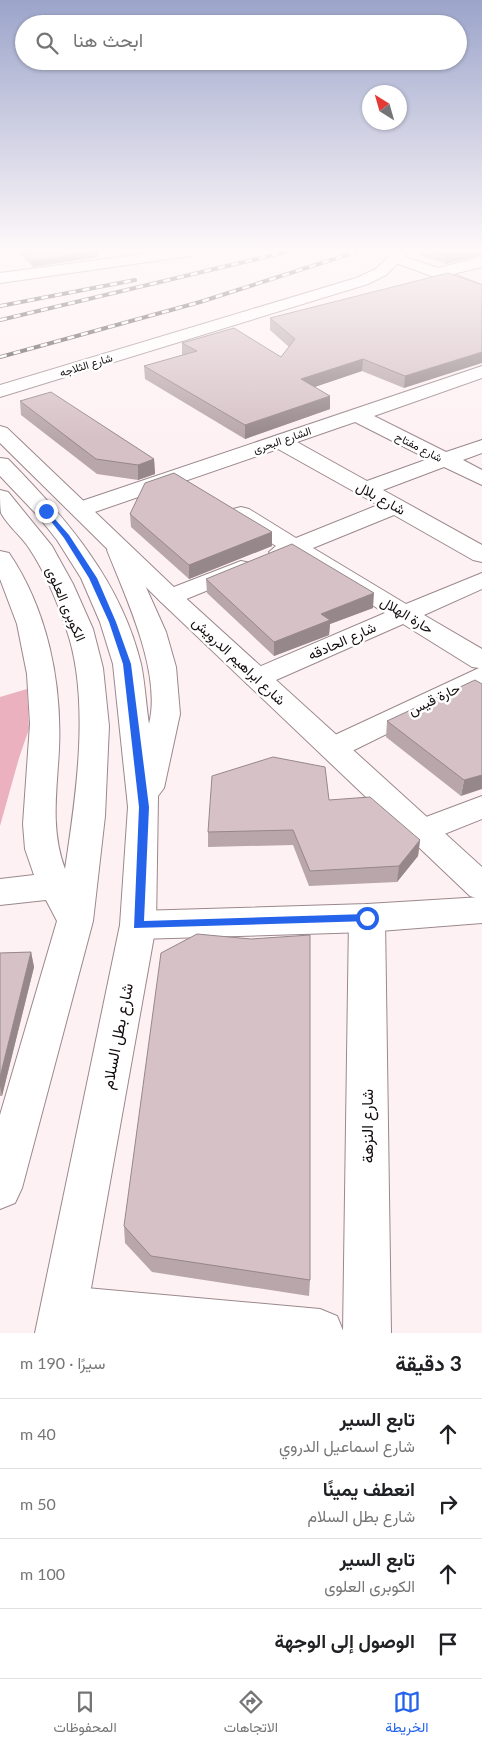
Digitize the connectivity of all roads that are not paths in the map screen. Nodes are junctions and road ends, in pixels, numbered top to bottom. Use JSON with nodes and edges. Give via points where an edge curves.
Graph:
{"nodes":[{"id":1,"x":253,"y":314,"type":"edge"},
{"id":2,"x":482,"y":372,"type":"edge"},
{"id":3,"x":49,"y":376,"type":"junction"},
{"id":4,"x":460,"y":379,"type":"junction"},
{"id":5,"x":482,"y":390,"type":"edge"},
{"id":6,"x":0,"y":391,"type":"edge"},
{"id":7,"x":0,"y":405,"type":"edge"},
{"id":8,"x":357,"y":415,"type":"junction"},
{"id":9,"x":0,"y":432,"type":"edge"},
{"id":10,"x":280,"y":441,"type":"junction"},
{"id":11,"x":482,"y":446,"type":"edge"},
{"id":12,"x":445,"y":460,"type":"junction"},
{"id":13,"x":0,"y":464,"type":"edge"},
{"id":14,"x":177,"y":476,"type":"junction"},
{"id":15,"x":482,"y":478,"type":"edge"},
{"id":16,"x":365,"y":489,"type":"junction"},
{"id":17,"x":0,"y":498,"type":"edge"},
{"id":18,"x":396,"y":506,"type":"junction"},
{"id":19,"x":81,"y":509,"type":"junction"},
{"id":20,"x":294,"y":547,"type":"junction"},
{"id":21,"x":119,"y":550,"type":"junction"},
{"id":22,"x":482,"y":555,"type":"edge"},
{"id":23,"x":0,"y":558,"type":"edge"},
{"id":24,"x":482,"y":580,"type":"edge"},
{"id":25,"x":170,"y":597,"type":"junction"},
{"id":26,"x":405,"y":614,"type":"junction"},
{"id":27,"x":482,"y":661,"type":"edge"},
{"id":28,"x":482,"y":676,"type":"edge"},
{"id":29,"x":258,"y":678,"type":"junction"},
{"id":30,"x":333,"y":748,"type":"junction"},
{"id":31,"x":144,"y":807,"type":"junction"},
{"id":32,"x":482,"y":807,"type":"edge"},
{"id":33,"x":422,"y":831,"type":"junction"},
{"id":34,"x":54,"y":886,"type":"junction"},
{"id":35,"x":482,"y":887,"type":"edge"},
{"id":36,"x":0,"y":892,"type":"edge"},
{"id":37,"x":482,"y":910,"type":"edge"},
{"id":38,"x":367,"y":918,"type":"junction"},
{"id":39,"x":75,"y":921,"type":"junction"},
{"id":40,"x":138,"y":925,"type":"junction"},
{"id":41,"x":0,"y":1188,"type":"edge"},
{"id":42,"x":62,"y":1322,"type":"edge"},
{"id":43,"x":320,"y":1333,"type":"edge"},
{"id":44,"x":367,"y":1333,"type":"edge"}],
"edges":[{"from":1,"to":3,"type":"street","name":"شارع الثلاجه"},
{"from":2,"to":4,"type":"street","name":"الشارع البحرى"},
{"from":3,"to":6,"type":"street","name":"شارع الثلاجه"},
{"from":3,"to":7,"type":"street","name":"شارع الثلاجه"},
{"from":4,"to":5,"type":"street"},
{"from":4,"to":8,"type":"street","name":"الشارع البحرى"},
{"from":8,"to":10,"type":"street","name":"الشارع البحرى"},
{"from":8,"to":12,"type":"street","name":"شارع مفتاح"},
{"from":9,"to":19,"type":"street","name":"شارع ابراهيم الدرويش"},
{"from":10,"to":14,"type":"street","name":"الشارع البحرى"},
{"from":10,"to":16,"type":"street","name":"شارع بلال"},
{"from":11,"to":12,"type":"street"},
{"from":12,"to":15,"type":"street","name":"شارع مفتاح"},
{"from":12,"to":16,"type":"street"},
{"from":13,"to":31,"type":"street","name":"شارع بطل السلام","via":[[67,537],[93,578],[113,622],[127,664]]},
{"from":14,"to":19,"type":"street","name":"الشارع البحرى"},
{"from":14,"to":20,"type":"street","name":"حارة الهلال"},
{"from":16,"to":18,"type":"street","name":"شارع بلال"},
{"from":17,"to":39,"type":"street","name":"الكوبرى العلوى","via":[[40,546],[61,584],[76,620],[89,668],[94,726],[89,816]]},
{"from":18,"to":20,"type":"street"},
{"from":18,"to":22,"type":"street","name":"شارع بلال"},
{"from":19,"to":21,"type":"street","name":"شارع ابراهيم الدرويش"},
{"from":20,"to":25,"type":"street"},
{"from":20,"to":26,"type":"street","name":"حارة الهلال"},
{"from":21,"to":25,"type":"street","name":"شارع ابراهيم الدرويش"},
{"from":21,"to":31,"type":"street","via":[[153,632],[162,667],[166,714]]},
{"from":23,"to":34,"type":"street","via":[[28,617],[42,676],[44,743],[39,828],[46,866]]},
{"from":24,"to":26,"type":"street","name":"شارع الحادقه"},
{"from":25,"to":29,"type":"street","name":"شارع ابراهيم الدرويش"},
{"from":26,"to":27,"type":"street","name":"حارة الهلال"},
{"from":26,"to":29,"type":"street","name":"شارع الحادقه"},
{"from":28,"to":30,"type":"street","name":"حارة قيس"},
{"from":29,"to":30,"type":"street","name":"شارع ابراهيم الدرويش"},
{"from":30,"to":33,"type":"street","name":"شارع ابراهيم الدرويش"},
{"from":31,"to":40,"type":"street","name":"شارع بطل السلام"},
{"from":32,"to":33,"type":"street"},
{"from":33,"to":35,"type":"street","name":"شارع ابراهيم الدرويش"},
{"from":34,"to":36,"type":"street"},
{"from":34,"to":39,"type":"street"},
{"from":37,"to":38,"type":"street"},
{"from":38,"to":40,"type":"street"},
{"from":38,"to":44,"type":"street","name":"شارع النزهة"},
{"from":39,"to":41,"type":"street"},
{"from":40,"to":42,"type":"street","name":"شارع بطل السلام"},
{"from":42,"to":43,"type":"street"}]}
